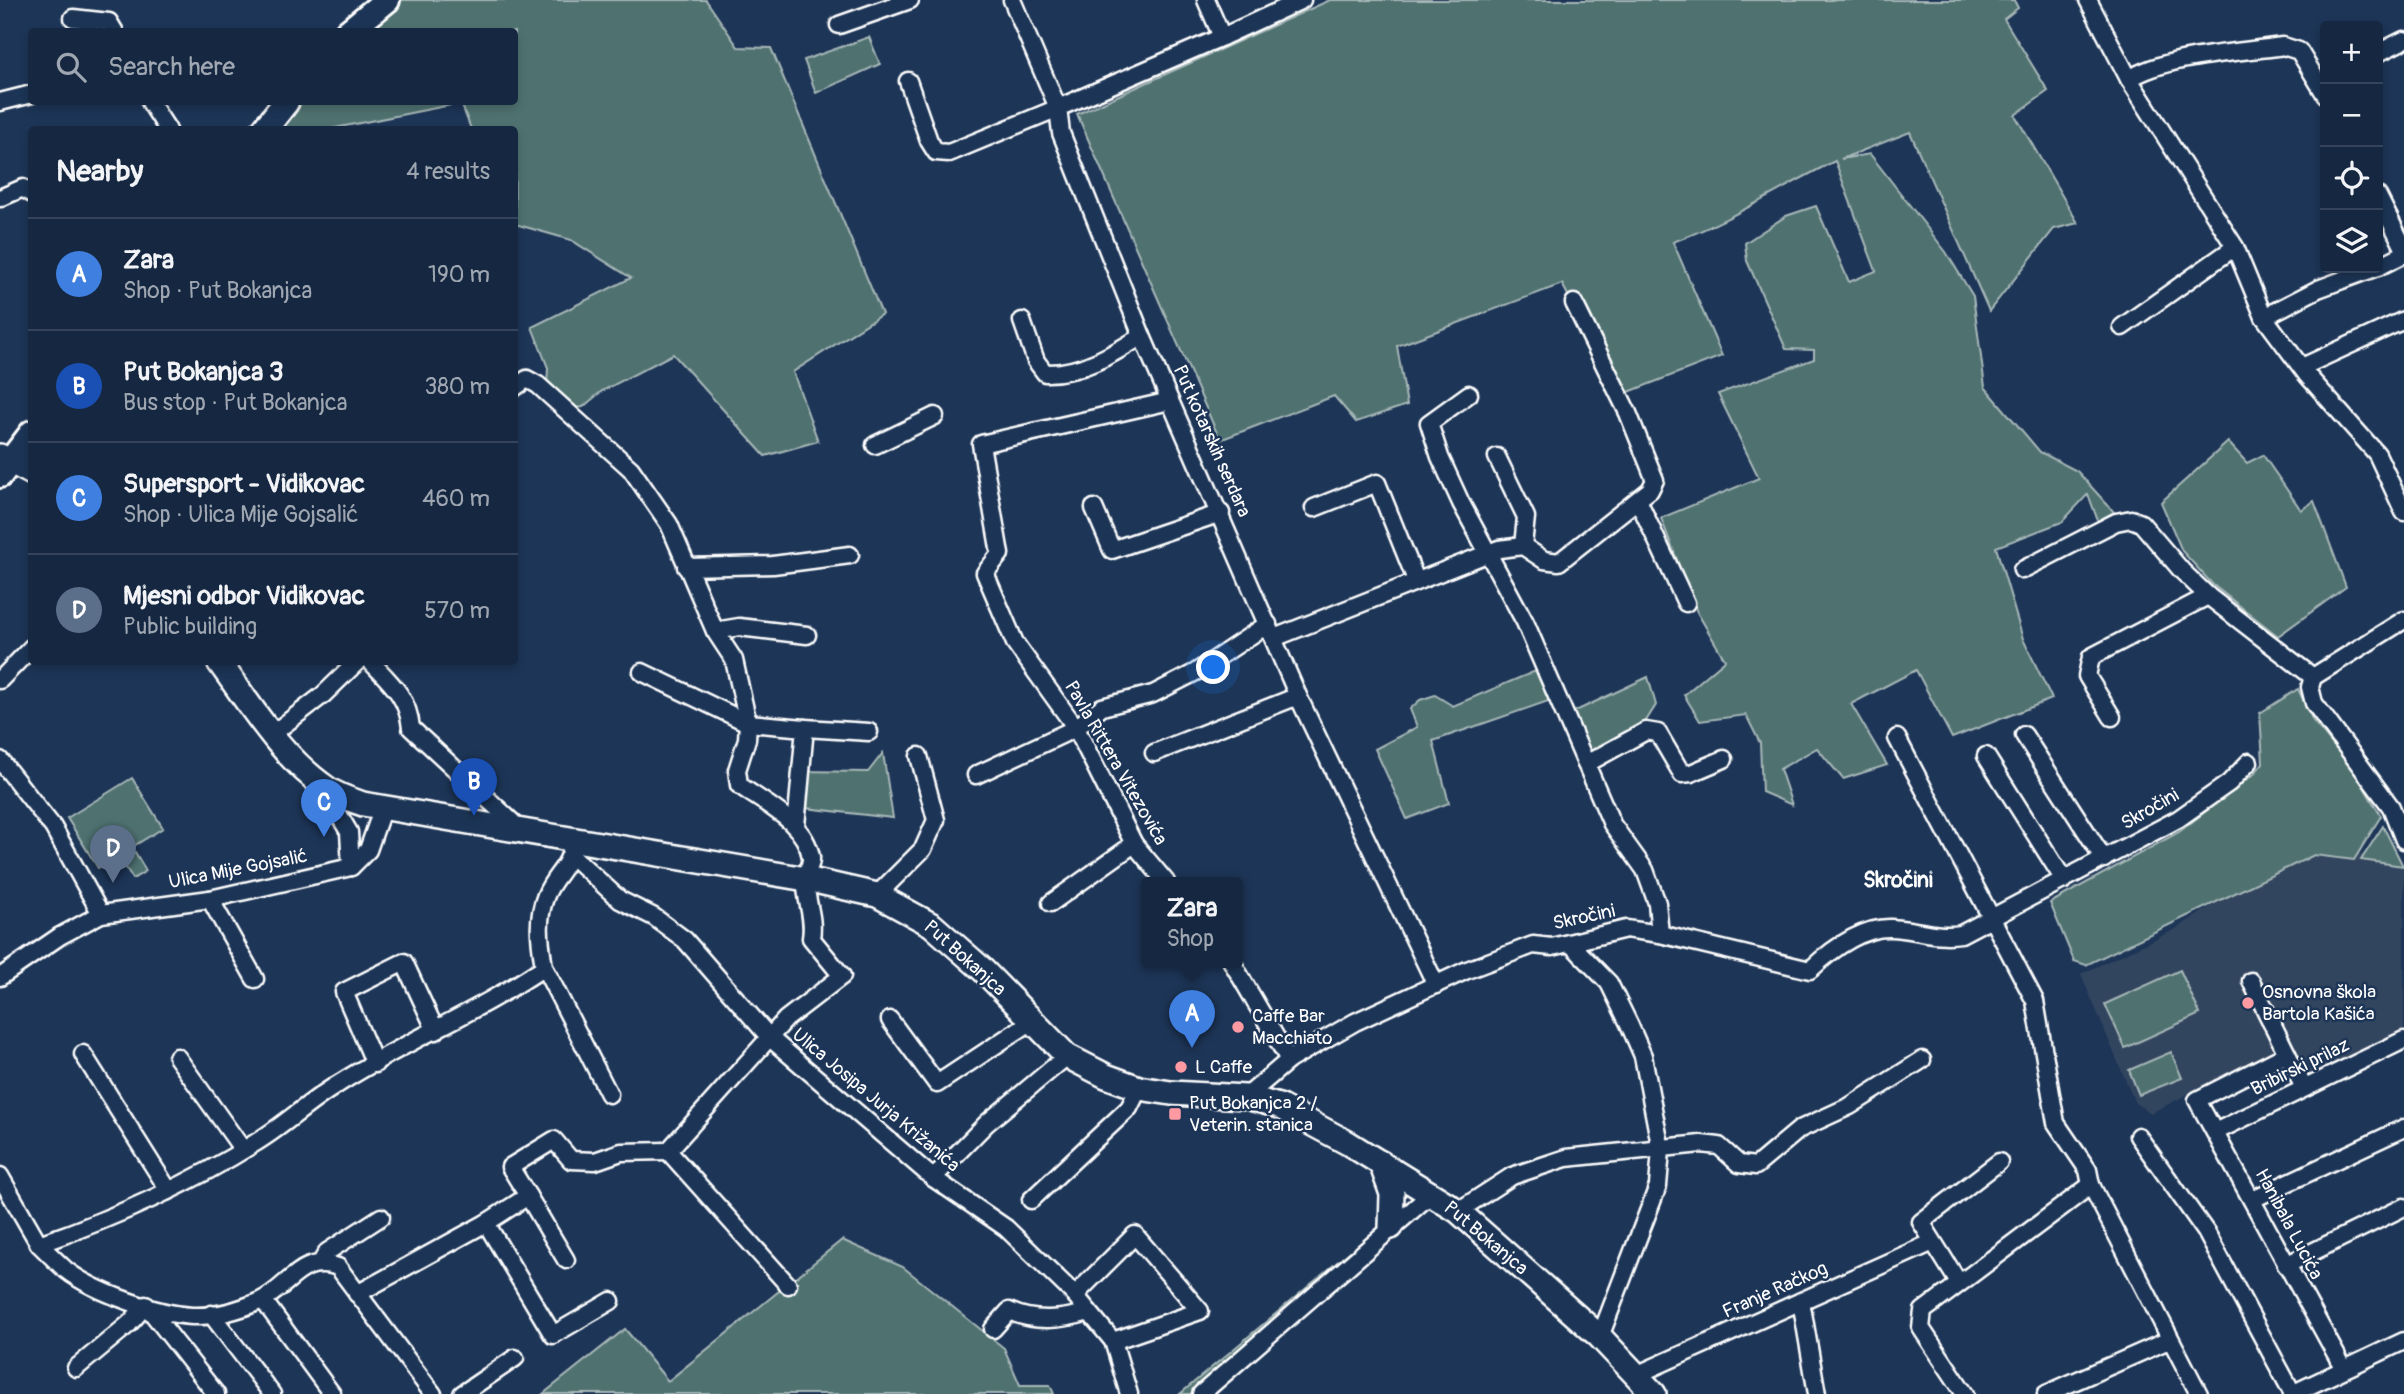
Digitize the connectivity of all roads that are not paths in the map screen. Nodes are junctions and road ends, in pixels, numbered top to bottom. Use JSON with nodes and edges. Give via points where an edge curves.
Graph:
{"nodes":[{"id":1,"x":387,"y":0,"type":"edge"},
{"id":2,"x":910,"y":0,"type":"edge"},
{"id":3,"x":1012,"y":0,"type":"edge"},
{"id":4,"x":1206,"y":0,"type":"edge"},
{"id":5,"x":1302,"y":0,"type":"edge"},
{"id":6,"x":2091,"y":1,"type":"edge"},
{"id":7,"x":73,"y":18,"type":"dead end"},
{"id":8,"x":839,"y":25,"type":"dead end"},
{"id":9,"x":113,"y":28,"type":"edge"},
{"id":10,"x":353,"y":28,"type":"edge"},
{"id":11,"x":1222,"y":37,"type":"junction"},
{"id":12,"x":2404,"y":40,"type":"edge"},
{"id":13,"x":2383,"y":50,"type":"edge"},
{"id":14,"x":2129,"y":79,"type":"junction"},
{"id":15,"x":908,"y":81,"type":"dead end"},
{"id":16,"x":2322,"y":84,"type":"edge"},
{"id":17,"x":28,"y":95,"type":"edge"},
{"id":18,"x":0,"y":102,"type":"edge"},
{"id":19,"x":152,"y":105,"type":"edge"},
{"id":20,"x":284,"y":105,"type":"edge"},
{"id":21,"x":1058,"y":108,"type":"junction"},
{"id":22,"x":165,"y":126,"type":"edge"},
{"id":23,"x":267,"y":126,"type":"edge"},
{"id":24,"x":28,"y":191,"type":"edge"},
{"id":25,"x":0,"y":198,"type":"edge"},
{"id":26,"x":2383,"y":206,"type":"edge"},
{"id":27,"x":2235,"y":247,"type":"junction"},
{"id":28,"x":2404,"y":248,"type":"edge"},
{"id":29,"x":2404,"y":254,"type":"edge"},
{"id":30,"x":2383,"y":264,"type":"edge"},
{"id":31,"x":2360,"y":273,"type":"edge"},
{"id":32,"x":1574,"y":303,"type":"dead end"},
{"id":33,"x":2264,"y":317,"type":"junction"},
{"id":34,"x":2404,"y":320,"type":"edge"},
{"id":35,"x":1022,"y":321,"type":"dead end"},
{"id":36,"x":2122,"y":327,"type":"dead end"},
{"id":37,"x":1142,"y":336,"type":"junction"},
{"id":38,"x":2302,"y":367,"type":"junction"},
{"id":39,"x":518,"y":385,"type":"edge"},
{"id":40,"x":1469,"y":394,"type":"dead end"},
{"id":41,"x":1170,"y":401,"type":"junction"},
{"id":42,"x":936,"y":416,"type":"dead end"},
{"id":43,"x":28,"y":439,"type":"edge"},
{"id":44,"x":875,"y":445,"type":"dead end"},
{"id":45,"x":1497,"y":457,"type":"dead end"},
{"id":46,"x":10,"y":466,"type":"edge"},
{"id":47,"x":1638,"y":500,"type":"junction"},
{"id":48,"x":1094,"y":508,"type":"dead end"},
{"id":49,"x":1314,"y":508,"type":"dead end"},
{"id":50,"x":2404,"y":512,"type":"edge"},
{"id":51,"x":1222,"y":513,"type":"junction"},
{"id":52,"x":1523,"y":546,"type":"junction"},
{"id":53,"x":850,"y":555,"type":"dead end"},
{"id":54,"x":1488,"y":555,"type":"junction"},
{"id":55,"x":686,"y":567,"type":"junction"},
{"id":56,"x":2022,"y":570,"type":"dead end"},
{"id":57,"x":1416,"y":580,"type":"junction"},
{"id":58,"x":2208,"y":596,"type":"junction"},
{"id":59,"x":1686,"y":603,"type":"dead end"},
{"id":60,"x":2404,"y":620,"type":"edge"},
{"id":61,"x":715,"y":631,"type":"junction"},
{"id":62,"x":1271,"y":631,"type":"junction"},
{"id":63,"x":807,"y":635,"type":"dead end"},
{"id":64,"x":28,"y":651,"type":"edge"},
{"id":65,"x":221,"y":665,"type":"edge"},
{"id":66,"x":354,"y":665,"type":"edge"},
{"id":67,"x":374,"y":665,"type":"edge"},
{"id":68,"x":642,"y":672,"type":"dead end"},
{"id":69,"x":2313,"y":677,"type":"junction"},
{"id":70,"x":0,"y":680,"type":"edge"},
{"id":71,"x":1298,"y":696,"type":"junction"},
{"id":72,"x":2112,"y":716,"type":"dead end"},
{"id":73,"x":748,"y":723,"type":"junction"},
{"id":74,"x":805,"y":728,"type":"junction"},
{"id":75,"x":1076,"y":728,"type":"junction"},
{"id":76,"x":869,"y":732,"type":"dead end"},
{"id":77,"x":272,"y":734,"type":"junction"},
{"id":78,"x":2024,"y":735,"type":"dead end"},
{"id":79,"x":1897,"y":738,"type":"dead end"},
{"id":80,"x":1154,"y":753,"type":"dead end"},
{"id":81,"x":919,"y":756,"type":"dead end"},
{"id":82,"x":1986,"y":756,"type":"dead end"},
{"id":83,"x":1724,"y":759,"type":"dead end"},
{"id":84,"x":0,"y":760,"type":"edge"},
{"id":85,"x":2249,"y":762,"type":"dead end"},
{"id":86,"x":1586,"y":764,"type":"junction"},
{"id":87,"x":976,"y":775,"type":"dead end"},
{"id":88,"x":330,"y":790,"type":"junction"},
{"id":89,"x":382,"y":810,"type":"junction"},
{"id":90,"x":796,"y":826,"type":"junction"},
{"id":91,"x":523,"y":832,"type":"junction"},
{"id":92,"x":2404,"y":840,"type":"edge"},
{"id":93,"x":1134,"y":844,"type":"junction"},
{"id":94,"x":572,"y":848,"type":"junction"},
{"id":95,"x":2104,"y":859,"type":"junction"},
{"id":96,"x":351,"y":867,"type":"junction"},
{"id":97,"x":1162,"y":877,"type":"edge"},
{"id":98,"x":806,"y":879,"type":"junction"},
{"id":99,"x":2064,"y":880,"type":"junction"},
{"id":100,"x":877,"y":895,"type":"junction"},
{"id":101,"x":210,"y":899,"type":"junction"},
{"id":102,"x":1051,"y":903,"type":"dead end"},
{"id":103,"x":101,"y":914,"type":"junction"},
{"id":104,"x":1991,"y":917,"type":"junction"},
{"id":105,"x":1660,"y":934,"type":"junction"},
{"id":106,"x":1570,"y":943,"type":"junction"},
{"id":107,"x":544,"y":967,"type":"junction"},
{"id":108,"x":1235,"y":968,"type":"edge"},
{"id":109,"x":0,"y":977,"type":"edge"},
{"id":110,"x":255,"y":979,"type":"dead end"},
{"id":111,"x":2251,"y":981,"type":"dead end"},
{"id":112,"x":1436,"y":985,"type":"junction"},
{"id":113,"x":890,"y":1020,"type":"dead end"},
{"id":114,"x":1032,"y":1021,"type":"junction"},
{"id":115,"x":436,"y":1031,"type":"junction"},
{"id":116,"x":770,"y":1038,"type":"junction"},
{"id":117,"x":2404,"y":1040,"type":"edge"},
{"id":118,"x":83,"y":1054,"type":"dead end"},
{"id":119,"x":2287,"y":1054,"type":"junction"},
{"id":120,"x":1068,"y":1056,"type":"junction"},
{"id":121,"x":177,"y":1057,"type":"dead end"},
{"id":122,"x":1289,"y":1060,"type":"junction"},
{"id":123,"x":1922,"y":1060,"type":"dead end"},
{"id":124,"x":375,"y":1064,"type":"junction"},
{"id":125,"x":1139,"y":1088,"type":"junction"},
{"id":126,"x":2304,"y":1088,"type":"junction"},
{"id":127,"x":608,"y":1094,"type":"dead end"},
{"id":128,"x":1246,"y":1097,"type":"junction"},
{"id":129,"x":2404,"y":1128,"type":"edge"},
{"id":130,"x":2215,"y":1132,"type":"junction"},
{"id":131,"x":2138,"y":1136,"type":"dead end"},
{"id":132,"x":243,"y":1150,"type":"junction"},
{"id":133,"x":1661,"y":1150,"type":"junction"},
{"id":134,"x":668,"y":1151,"type":"junction"},
{"id":135,"x":1999,"y":1162,"type":"dead end"},
{"id":136,"x":1381,"y":1163,"type":"junction"},
{"id":137,"x":0,"y":1176,"type":"edge"},
{"id":138,"x":933,"y":1178,"type":"junction"},
{"id":139,"x":2091,"y":1185,"type":"junction"},
{"id":140,"x":169,"y":1191,"type":"junction"},
{"id":141,"x":1431,"y":1194,"type":"junction"},
{"id":142,"x":528,"y":1196,"type":"junction"},
{"id":143,"x":2253,"y":1199,"type":"junction"},
{"id":144,"x":1031,"y":1200,"type":"dead end"},
{"id":145,"x":2404,"y":1207,"type":"edge"},
{"id":146,"x":1458,"y":1211,"type":"junction"},
{"id":147,"x":380,"y":1217,"type":"dead end"},
{"id":148,"x":486,"y":1223,"type":"junction"},
{"id":149,"x":1391,"y":1227,"type":"junction"},
{"id":150,"x":1931,"y":1242,"type":"junction"},
{"id":151,"x":39,"y":1244,"type":"junction"},
{"id":152,"x":566,"y":1260,"type":"dead end"},
{"id":153,"x":322,"y":1261,"type":"junction"},
{"id":154,"x":2286,"y":1265,"type":"junction"},
{"id":155,"x":1959,"y":1283,"type":"junction"},
{"id":156,"x":788,"y":1285,"type":"dead end"},
{"id":157,"x":357,"y":1294,"type":"junction"},
{"id":158,"x":1075,"y":1295,"type":"junction"},
{"id":159,"x":263,"y":1300,"type":"junction"},
{"id":160,"x":611,"y":1301,"type":"dead end"},
{"id":161,"x":1801,"y":1301,"type":"junction"},
{"id":162,"x":146,"y":1306,"type":"junction"},
{"id":163,"x":1089,"y":1312,"type":"junction"},
{"id":164,"x":211,"y":1314,"type":"junction"},
{"id":165,"x":993,"y":1329,"type":"dead end"},
{"id":166,"x":1600,"y":1337,"type":"junction"},
{"id":167,"x":2169,"y":1340,"type":"junction"},
{"id":168,"x":1113,"y":1341,"type":"junction"},
{"id":169,"x":2404,"y":1341,"type":"edge"},
{"id":170,"x":515,"y":1358,"type":"dead end"},
{"id":171,"x":76,"y":1368,"type":"dead end"},
{"id":172,"x":2344,"y":1369,"type":"junction"},
{"id":173,"x":1644,"y":1388,"type":"edge"},
{"id":174,"x":213,"y":1393,"type":"edge"},
{"id":175,"x":2299,"y":1393,"type":"edge"},
{"id":176,"x":272,"y":1394,"type":"edge"},
{"id":177,"x":332,"y":1394,"type":"edge"},
{"id":178,"x":433,"y":1394,"type":"edge"},
{"id":179,"x":462,"y":1394,"type":"edge"},
{"id":180,"x":1129,"y":1394,"type":"edge"},
{"id":181,"x":1201,"y":1394,"type":"edge"},
{"id":182,"x":1817,"y":1394,"type":"edge"},
{"id":183,"x":1965,"y":1394,"type":"edge"},
{"id":184,"x":2046,"y":1394,"type":"edge"},
{"id":185,"x":2199,"y":1394,"type":"edge"}],
"edges":[{"from":1,"to":10,"type":"main road"},
{"from":2,"to":8,"type":"street"},
{"from":3,"to":21,"type":"street","name":"Put kotarskih serdara"},
{"from":4,"to":11,"type":"street"},
{"from":5,"to":11,"type":"street"},
{"from":6,"to":14,"type":"street"},
{"from":7,"to":9,"type":"street","via":[[109,22]]},
{"from":11,"to":21,"type":"street"},
{"from":12,"to":13,"type":"street"},
{"from":14,"to":16,"type":"street","via":[[2172,63],[2283,46],[2299,51]]},
{"from":14,"to":27,"type":"street"},
{"from":15,"to":21,"type":"street","via":[[936,152],[950,153]]},
{"from":17,"to":18,"type":"street"},
{"from":19,"to":22,"type":"street"},
{"from":20,"to":23,"type":"main road"},
{"from":21,"to":37,"type":"street","name":"Put kotarskih serdara","via":[[1061,133]]},
{"from":24,"to":25,"type":"street","via":[[23,188]]},
{"from":26,"to":28,"type":"street"},
{"from":27,"to":33,"type":"street"},
{"from":27,"to":36,"type":"street"},
{"from":29,"to":30,"type":"street"},
{"from":31,"to":33,"type":"street"},
{"from":32,"to":47,"type":"street","via":[[1628,413],[1654,480]]},
{"from":33,"to":38,"type":"street"},
{"from":34,"to":38,"type":"street"},
{"from":35,"to":37,"type":"street","via":[[1045,373],[1060,373],[1105,358]]},
{"from":37,"to":41,"type":"street","name":"Put kotarskih serdara"},
{"from":38,"to":50,"type":"street","via":[[2376,454]]},
{"from":39,"to":55,"type":"street","via":[[527,379],[538,385],[631,469],[669,523]]},
{"from":40,"to":54,"type":"street","via":[[1429,423],[1440,457]]},
{"from":41,"to":51,"type":"street","name":"Put kotarskih serdara"},
{"from":41,"to":75,"type":"street","name":"Pavla Rittera Vitezovića","via":[[981,444],[1000,554],[985,573],[1015,643]]},
{"from":42,"to":44,"type":"street"},
{"from":43,"to":46,"type":"main road"},
{"from":45,"to":52,"type":"street","via":[[1526,517]]},
{"from":47,"to":52,"type":"street","via":[[1559,562],[1544,560]]},
{"from":47,"to":59,"type":"street"},
{"from":48,"to":51,"type":"street","via":[[1112,550]]},
{"from":49,"to":57,"type":"street","via":[[1377,483]]},
{"from":51,"to":62,"type":"street","name":"Put kotarskih serdara"},
{"from":52,"to":54,"type":"street"},
{"from":53,"to":55,"type":"street","via":[[773,565]]},
{"from":54,"to":57,"type":"street"},
{"from":54,"to":86,"type":"street","via":[[1525,622]]},
{"from":55,"to":61,"type":"street"},
{"from":56,"to":58,"type":"street","via":[[2116,522],[2131,519],[2153,534]]},
{"from":57,"to":62,"type":"street"},
{"from":58,"to":69,"type":"street"},
{"from":58,"to":72,"type":"street","via":[[2091,657],[2087,676]]},
{"from":60,"to":69,"type":"street"},
{"from":61,"to":63,"type":"street","via":[[739,627]]},
{"from":61,"to":73,"type":"street","via":[[734,660]]},
{"from":62,"to":71,"type":"street","name":"Put kotarskih serdara"},
{"from":62,"to":75,"type":"street","via":[[1153,694],[1102,707]]},
{"from":64,"to":70,"type":"street"},
{"from":65,"to":77,"type":"main road","name":"Put Bokanjca"},
{"from":66,"to":77,"type":"street"},
{"from":67,"to":91,"type":"street","via":[[402,694],[411,728]]},
{"from":68,"to":73,"type":"street"},
{"from":69,"to":92,"type":"street","via":[[2310,687],[2315,704],[2391,807]]},
{"from":71,"to":80,"type":"street"},
{"from":71,"to":112,"type":"street","name":"Put kotarskih serdara"},
{"from":73,"to":74,"type":"street"},
{"from":73,"to":90,"type":"street","via":[[737,770],[739,785]]},
{"from":74,"to":76,"type":"street"},
{"from":74,"to":90,"type":"street"},
{"from":75,"to":87,"type":"street"},
{"from":75,"to":93,"type":"street","name":"Pavla Rittera Vitezovića"},
{"from":77,"to":88,"type":"main road","name":"Put Bokanjca","via":[[299,766]]},
{"from":78,"to":95,"type":"street"},
{"from":79,"to":104,"type":"street"},
{"from":81,"to":100,"type":"street","via":[[936,820],[923,849]]},
{"from":82,"to":99,"type":"street"},
{"from":83,"to":86,"type":"street","via":[[1682,774],[1658,733],[1646,731]]},
{"from":84,"to":103,"type":"street","via":[[53,827]]},
{"from":85,"to":95,"type":"street","name":"Skročini","via":[[2229,783],[2178,818]]},
{"from":86,"to":105,"type":"street","via":[[1612,824],[1645,870],[1657,903]]},
{"from":88,"to":89,"type":"main road","name":"Put Bokanjca"},
{"from":88,"to":96,"type":"street","via":[[332,803],[349,832]]},
{"from":89,"to":91,"type":"main road","name":"Put Bokanjca"},
{"from":89,"to":96,"type":"street","via":[[368,850]]},
{"from":90,"to":98,"type":"street","via":[[811,860]]},
{"from":91,"to":94,"type":"main road","name":"Put Bokanjca"},
{"from":93,"to":97,"type":"street","name":"Pavla Rittera Vitezovića"},
{"from":93,"to":102,"type":"street"},
{"from":94,"to":98,"type":"main road","name":"Put Bokanjca"},
{"from":94,"to":107,"type":"street","via":[[547,893],[538,925]]},
{"from":94,"to":116,"type":"street","name":"Ulica Josipa Jurja Križanića","via":[[612,894],[654,916],[685,940]]},
{"from":95,"to":99,"type":"street","name":"Skročini"},
{"from":96,"to":101,"type":"street","name":"Ulica Mije Gojsalić"},
{"from":98,"to":100,"type":"main road","name":"Put Bokanjca"},
{"from":98,"to":116,"type":"street","via":[[814,922],[811,938],[842,976],[786,1019]]},
{"from":99,"to":104,"type":"street","name":"Skročini"},
{"from":100,"to":114,"type":"main road","name":"Put Bokanjca","via":[[932,925]]},
{"from":101,"to":103,"type":"street","name":"Ulica Mije Gojsalić"},
{"from":101,"to":110,"type":"street"},
{"from":103,"to":109,"type":"street","name":"Ulica Mije Gojsalić"},
{"from":104,"to":105,"type":"street","name":"Skročini","via":[[1961,934],[1941,937],[1888,928],[1866,933],[1828,953],[1810,970]]},
{"from":104,"to":139,"type":"street","via":[[2035,1001],[2056,1123],[2088,1170]]},
{"from":105,"to":106,"type":"street","name":"Skročini","via":[[1626,929]]},
{"from":106,"to":112,"type":"street","name":"Skročini","via":[[1512,951]]},
{"from":106,"to":133,"type":"street","via":[[1609,983],[1629,1024],[1643,1056]]},
{"from":107,"to":115,"type":"street"},
{"from":107,"to":127,"type":"street"},
{"from":108,"to":122,"type":"street"},
{"from":111,"to":119,"type":"street"},
{"from":112,"to":122,"type":"street","name":"Skročini","via":[[1355,1022]]},
{"from":113,"to":114,"type":"street","via":[[937,1084]]},
{"from":114,"to":120,"type":"main road","name":"Put Bokanjca"},
{"from":115,"to":124,"type":"street"},
{"from":115,"to":124,"type":"street","via":[[404,962],[344,992]]},
{"from":116,"to":134,"type":"street"},
{"from":116,"to":138,"type":"street","name":"Ulica Josipa Jurja Križanića"},
{"from":117,"to":126,"type":"street","name":"Bribirski prilaz"},
{"from":118,"to":140,"type":"street"},
{"from":119,"to":126,"type":"street"},
{"from":119,"to":130,"type":"street","name":"Hanibala Lucića","via":[[2197,1100]]},
{"from":120,"to":125,"type":"main road","name":"Put Bokanjca"},
{"from":120,"to":138,"type":"street","via":[[987,1124]]},
{"from":121,"to":132,"type":"street"},
{"from":122,"to":128,"type":"street","name":"Skročini"},
{"from":123,"to":133,"type":"street","via":[[1850,1106],[1800,1129],[1756,1166],[1740,1164],[1719,1146]]},
{"from":124,"to":132,"type":"street","via":[[333,1087]]},
{"from":125,"to":128,"type":"main road","name":"Put Bokanjca"},
{"from":125,"to":144,"type":"street","via":[[1129,1108]]},
{"from":126,"to":130,"type":"street","name":"Bribirski prilaz"},
{"from":128,"to":136,"type":"main road","name":"Put Bokanjca","via":[[1279,1106]]},
{"from":129,"to":143,"type":"street"},
{"from":130,"to":143,"type":"street","name":"Hanibala Lucića"},
{"from":131,"to":175,"type":"street","via":[[2206,1232]]},
{"from":132,"to":140,"type":"street"},
{"from":133,"to":146,"type":"street","via":[[1566,1157],[1512,1176]]},
{"from":133,"to":166,"type":"street","via":[[1658,1186]]},
{"from":134,"to":142,"type":"street","via":[[571,1160],[554,1140],[510,1167]]},
{"from":134,"to":156,"type":"street"},
{"from":135,"to":150,"type":"street","via":[[1921,1222]]},
{"from":136,"to":141,"type":"main road","name":"Put Bokanjca"},
{"from":136,"to":149,"type":"main road","via":[[1392,1194]]},
{"from":137,"to":151,"type":"street"},
{"from":138,"to":158,"type":"street","name":"Ulica Josipa Jurja Križanića","via":[[1006,1228]]},
{"from":139,"to":155,"type":"street"},
{"from":139,"to":167,"type":"street"},
{"from":140,"to":151,"type":"street","via":[[105,1221]]},
{"from":141,"to":146,"type":"main road","name":"Put Bokanjca"},
{"from":141,"to":149,"type":"street"},
{"from":142,"to":148,"type":"street"},
{"from":142,"to":152,"type":"street"},
{"from":143,"to":154,"type":"street","name":"Hanibala Lucića"},
{"from":145,"to":154,"type":"street"},
{"from":146,"to":166,"type":"main road","name":"Put Bokanjca"},
{"from":147,"to":153,"type":"street","via":[[327,1252]]},
{"from":148,"to":157,"type":"street"},
{"from":148,"to":160,"type":"street","via":[[553,1335]]},
{"from":149,"to":181,"type":"street"},
{"from":150,"to":155,"type":"street"},
{"from":150,"to":161,"type":"street","name":"Franje Račkog"},
{"from":151,"to":162,"type":"street","via":[[91,1286]]},
{"from":153,"to":157,"type":"street","via":[[338,1267]]},
{"from":153,"to":159,"type":"street","via":[[305,1268]]},
{"from":154,"to":172,"type":"street","name":"Hanibala Lucića"},
{"from":155,"to":183,"type":"street","via":[[1923,1311],[1920,1328]]},
{"from":157,"to":178,"type":"street"},
{"from":158,"to":163,"type":"street","name":"Ulica Josipa Jurja Križanića"},
{"from":158,"to":168,"type":"street","via":[[1135,1235],[1200,1311]]},
{"from":159,"to":164,"type":"street"},
{"from":159,"to":177,"type":"street"},
{"from":161,"to":173,"type":"street","name":"Franje Račkog"},
{"from":161,"to":182,"type":"street"},
{"from":162,"to":164,"type":"street","via":[[191,1316]]},
{"from":162,"to":171,"type":"street"},
{"from":162,"to":174,"type":"street"},
{"from":163,"to":165,"type":"street","via":[[1048,1320],[1009,1311]]},
{"from":163,"to":168,"type":"street","name":"Ulica Josipa Jurja Križanića"},
{"from":164,"to":176,"type":"street"},
{"from":166,"to":173,"type":"main road","name":"Put Bokanjca"},
{"from":167,"to":184,"type":"street"},
{"from":167,"to":185,"type":"street"},
{"from":168,"to":180,"type":"street","name":"Ulica Josipa Jurja Križanića"},
{"from":169,"to":172,"type":"street"},
{"from":170,"to":179,"type":"street"},
{"from":172,"to":175,"type":"street"}]}
